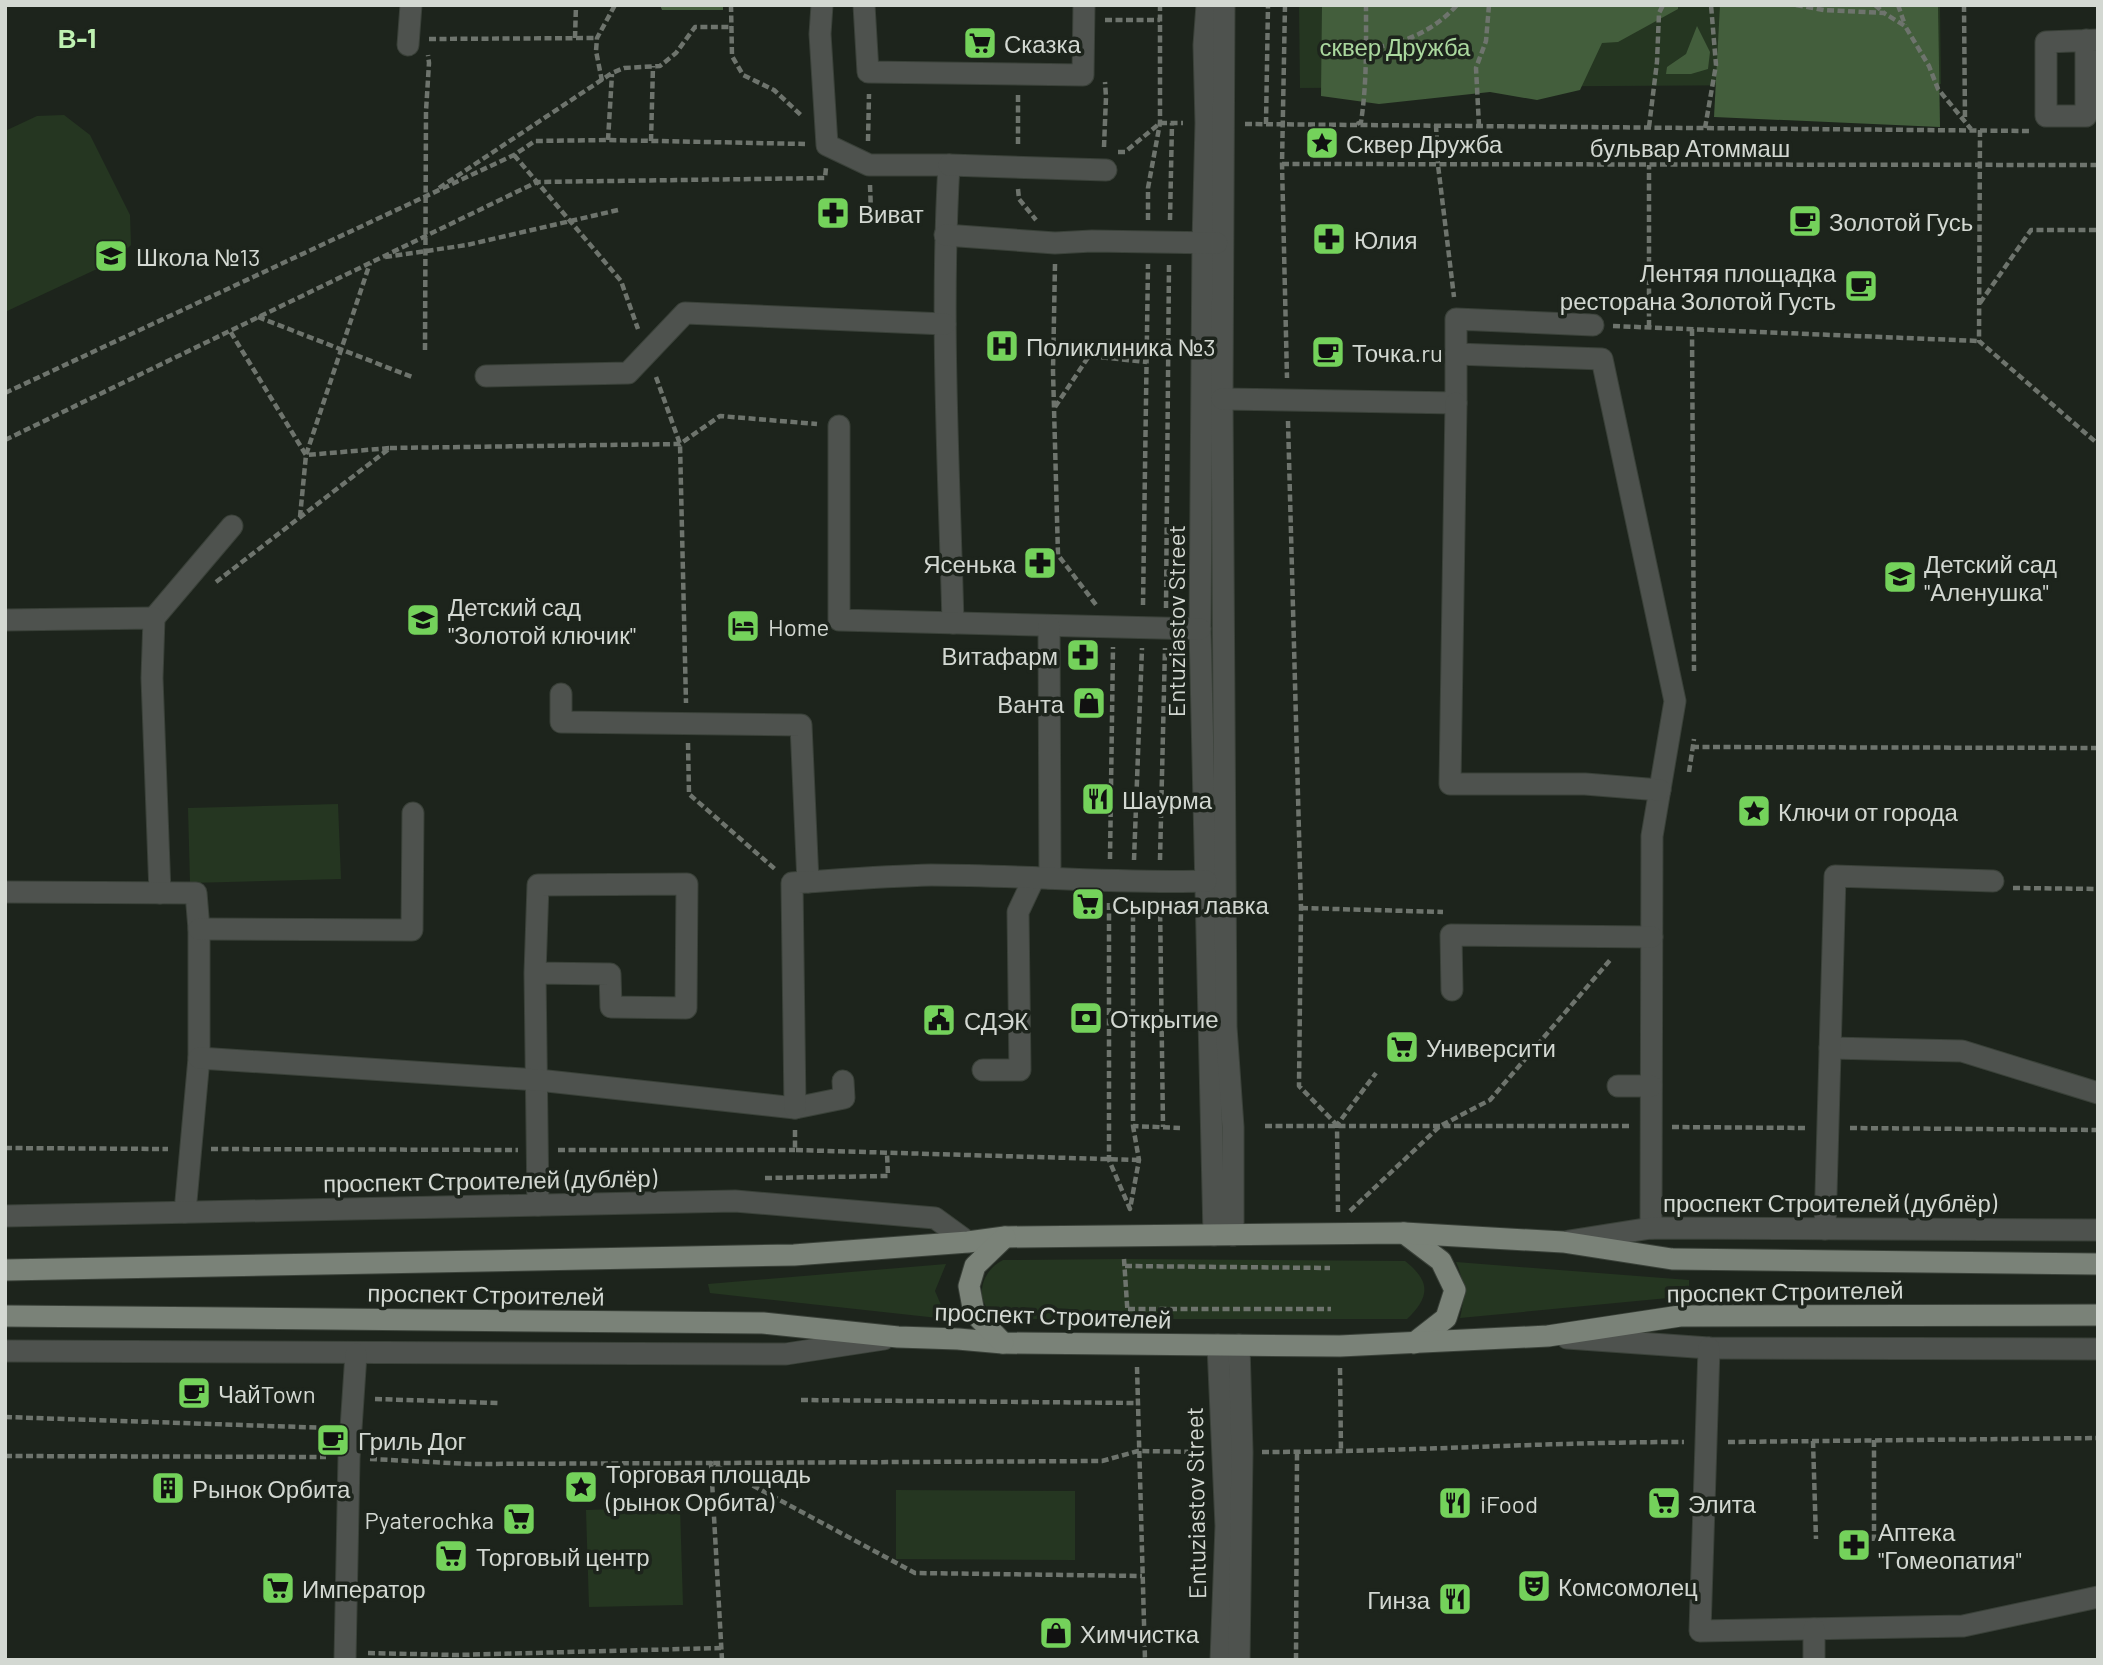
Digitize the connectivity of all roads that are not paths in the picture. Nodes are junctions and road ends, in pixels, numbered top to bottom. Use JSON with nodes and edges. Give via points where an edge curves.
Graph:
{"nodes":[{"id":1,"x":411,"y":5,"type":"edge"},
{"id":2,"x":822,"y":5,"type":"edge"},
{"id":3,"x":864,"y":5,"type":"edge"},
{"id":4,"x":1207,"y":5,"type":"edge"},
{"id":5,"x":1224,"y":5,"type":"edge"},
{"id":6,"x":1084,"y":12,"type":"edge"},
{"id":7,"x":420,"y":43,"type":"road end"},
{"id":8,"x":949,"y":165,"type":"junction"},
{"id":9,"x":1106,"y":170,"type":"dead end"},
{"id":10,"x":945,"y":235,"type":"junction"},
{"id":11,"x":1213,"y":243,"type":"junction"},
{"id":12,"x":945,"y":324,"type":"junction"},
{"id":13,"x":1593,"y":325,"type":"road end"},
{"id":14,"x":1456,"y":354,"type":"junction"},
{"id":15,"x":486,"y":376,"type":"dead end"},
{"id":16,"x":1222,"y":399,"type":"junction"},
{"id":17,"x":1456,"y":403,"type":"junction"},
{"id":18,"x":839,"y":426,"type":"road end"},
{"id":19,"x":232,"y":526,"type":"dead end"},
{"id":20,"x":154,"y":618,"type":"junction"},
{"id":21,"x":5,"y":620,"type":"edge"},
{"id":22,"x":953,"y":623,"type":"junction"},
{"id":23,"x":1049,"y":626,"type":"junction"},
{"id":24,"x":1200,"y":629,"type":"junction"},
{"id":25,"x":561,"y":694,"type":"dead end"},
{"id":26,"x":1660,"y":790,"type":"junction"},
{"id":27,"x":413,"y":813,"type":"dead end"},
{"id":28,"x":1042,"y":878,"type":"junction"},
{"id":29,"x":1206,"y":881,"type":"junction"},
{"id":30,"x":1993,"y":881,"type":"road end"},
{"id":31,"x":800,"y":883,"type":"junction"},
{"id":32,"x":5,"y":892,"type":"edge"},
{"id":33,"x":160,"y":893,"type":"junction"},
{"id":34,"x":199,"y":929,"type":"junction"},
{"id":35,"x":1651,"y":937,"type":"junction"},
{"id":36,"x":536,"y":972,"type":"junction"},
{"id":37,"x":1452,"y":990,"type":"dead end"},
{"id":38,"x":1830,"y":1048,"type":"junction"},
{"id":39,"x":199,"y":1058,"type":"junction"},
{"id":40,"x":983,"y":1070,"type":"dead end"},
{"id":41,"x":538,"y":1080,"type":"junction"},
{"id":42,"x":843,"y":1081,"type":"dead end"},
{"id":43,"x":1618,"y":1086,"type":"dead end"},
{"id":44,"x":1651,"y":1086,"type":"junction"},
{"id":45,"x":2098,"y":1093,"type":"edge"},
{"id":46,"x":795,"y":1108,"type":"junction"},
{"id":47,"x":538,"y":1205,"type":"junction"},
{"id":48,"x":185,"y":1212,"type":"junction"},
{"id":49,"x":5,"y":1216,"type":"edge"},
{"id":50,"x":1651,"y":1228,"type":"junction"},
{"id":51,"x":1825,"y":1228,"type":"junction"},
{"id":52,"x":2098,"y":1230,"type":"edge"},
{"id":53,"x":1404,"y":1233,"type":"junction"},
{"id":54,"x":1223,"y":1235,"type":"junction"},
{"id":55,"x":1005,"y":1237,"type":"junction"},
{"id":56,"x":968,"y":1242,"type":"junction"},
{"id":57,"x":1563,"y":1242,"type":"junction"},
{"id":58,"x":2098,"y":1264,"type":"edge"},
{"id":59,"x":5,"y":1270,"type":"edge"},
{"id":60,"x":2098,"y":1315,"type":"edge"},
{"id":61,"x":5,"y":1316,"type":"edge"},
{"id":62,"x":1548,"y":1336,"type":"junction"},
{"id":63,"x":898,"y":1337,"type":"junction"},
{"id":64,"x":1003,"y":1343,"type":"junction"},
{"id":65,"x":1414,"y":1343,"type":"junction"},
{"id":66,"x":1229,"y":1345,"type":"junction"},
{"id":67,"x":1709,"y":1348,"type":"junction"},
{"id":68,"x":2098,"y":1349,"type":"edge"},
{"id":69,"x":5,"y":1351,"type":"edge"},
{"id":70,"x":356,"y":1354,"type":"junction"},
{"id":71,"x":2098,"y":1597,"type":"edge"},
{"id":72,"x":1814,"y":1629,"type":"junction"},
{"id":73,"x":345,"y":1656,"type":"edge"},
{"id":74,"x":1221,"y":1660,"type":"edge"},
{"id":75,"x":1238,"y":1660,"type":"edge"},
{"id":76,"x":1814,"y":1660,"type":"edge"}],
"edges":[{"from":1,"to":7,"type":"street"},
{"from":2,"to":8,"type":"street","via":[[827,145],[869,165]]},
{"from":3,"to":6,"type":"street","via":[[868,72],[1083,75]]},
{"from":4,"to":11,"type":"street","name":"Entuziastov Street","via":[[1204,45]]},
{"from":5,"to":11,"type":"street","via":[[1224,123]]},
{"from":8,"to":9,"type":"street","via":[[1013,159]]},
{"from":8,"to":10,"type":"street"},
{"from":10,"to":11,"type":"street","via":[[1055,243]]},
{"from":10,"to":12,"type":"street"},
{"from":11,"to":16,"type":"street"},
{"from":11,"to":24,"type":"street","name":"Entuziastov Street"},
{"from":12,"to":15,"type":"street","via":[[685,313],[628,373]]},
{"from":12,"to":22,"type":"street"},
{"from":13,"to":14,"type":"street","via":[[1456,319]]},
{"from":14,"to":17,"type":"street"},
{"from":14,"to":26,"type":"street","via":[[1602,359],[1675,701]]},
{"from":16,"to":17,"type":"street"},
{"from":16,"to":54,"type":"street","via":[[1226,1027],[1233,1127]]},
{"from":17,"to":26,"type":"street","via":[[1450,783]]},
{"from":18,"to":22,"type":"street","via":[[839,620]]},
{"from":19,"to":20,"type":"street"},
{"from":20,"to":21,"type":"street"},
{"from":20,"to":33,"type":"street"},
{"from":22,"to":23,"type":"street"},
{"from":23,"to":24,"type":"street"},
{"from":23,"to":28,"type":"street"},
{"from":24,"to":29,"type":"street","name":"Entuziastov Street"},
{"from":25,"to":31,"type":"street","via":[[561,722],[802,725]]},
{"from":26,"to":35,"type":"street","via":[[1652,836]]},
{"from":27,"to":34,"type":"street","via":[[412,930]]},
{"from":28,"to":29,"type":"street"},
{"from":28,"to":31,"type":"street","via":[[929,875]]},
{"from":28,"to":40,"type":"street","via":[[1018,912],[1020,1070]]},
{"from":29,"to":54,"type":"street","name":"Entuziastov Street"},
{"from":30,"to":38,"type":"street","via":[[1835,876]]},
{"from":31,"to":46,"type":"street"},
{"from":32,"to":33,"type":"street"},
{"from":33,"to":34,"type":"street","via":[[196,893]]},
{"from":34,"to":39,"type":"street"},
{"from":35,"to":37,"type":"street","via":[[1451,935]]},
{"from":35,"to":44,"type":"street"},
{"from":36,"to":36,"type":"street","via":[[538,885],[687,884],[686,1008],[611,1007],[610,974]]},
{"from":36,"to":41,"type":"street"},
{"from":38,"to":45,"type":"street","via":[[1962,1051]]},
{"from":38,"to":51,"type":"street"},
{"from":39,"to":41,"type":"street"},
{"from":39,"to":48,"type":"street"},
{"from":41,"to":46,"type":"street"},
{"from":41,"to":47,"type":"street"},
{"from":42,"to":46,"type":"street","via":[[845,1098]]},
{"from":43,"to":44,"type":"street"},
{"from":44,"to":50,"type":"street"},
{"from":47,"to":48,"type":"street","name":"проспект Строителей (дублёр)"},
{"from":47,"to":56,"type":"street","name":"проспект Строителей (дублёр)","via":[[735,1201],[936,1218]]},
{"from":48,"to":49,"type":"street","name":"проспект Строителей (дублёр)"},
{"from":50,"to":51,"type":"street","name":"проспект Строителей (дублёр)"},
{"from":50,"to":57,"type":"street","name":"проспект Строителей (дублёр)"},
{"from":51,"to":52,"type":"street","name":"проспект Строителей (дублёр)"},
{"from":53,"to":54,"type":"main road","name":"проспект Строителей","via":[[1338,1228]]},
{"from":53,"to":57,"type":"main road","name":"проспект Строителей"},
{"from":53,"to":65,"type":"main road","via":[[1441,1261],[1455,1290],[1446,1318]]},
{"from":54,"to":55,"type":"main road","name":"проспект Строителей"},
{"from":55,"to":56,"type":"main road","name":"проспект Строителей"},
{"from":55,"to":64,"type":"main road","via":[[975,1266],[969,1286],[974,1312]]},
{"from":56,"to":59,"type":"main road","name":"проспект Строителей","via":[[794,1255]]},
{"from":57,"to":58,"type":"main road","name":"проспект Строителей","via":[[1672,1259]]},
{"from":60,"to":62,"type":"main road","name":"проспект Строителей","via":[[1680,1316]]},
{"from":61,"to":63,"type":"main road","name":"проспект Строителей","via":[[763,1323]]},
{"from":62,"to":65,"type":"main road","name":"проспект Строителей"},
{"from":62,"to":67,"type":"street"},
{"from":63,"to":64,"type":"main road","name":"проспект Строителей"},
{"from":63,"to":70,"type":"street","via":[[786,1354]]},
{"from":64,"to":66,"type":"main road","name":"проспект Строителей"},
{"from":65,"to":66,"type":"main road","name":"проспект Строителей"},
{"from":66,"to":74,"type":"street","name":"Entuziastov Street"},
{"from":66,"to":75,"type":"street","via":[[1242,1452]]},
{"from":67,"to":68,"type":"street"},
{"from":67,"to":72,"type":"street","via":[[1700,1631]]},
{"from":69,"to":70,"type":"street"},
{"from":70,"to":73,"type":"street"},
{"from":71,"to":72,"type":"street","via":[[1963,1626]]},
{"from":72,"to":76,"type":"street"}]}
